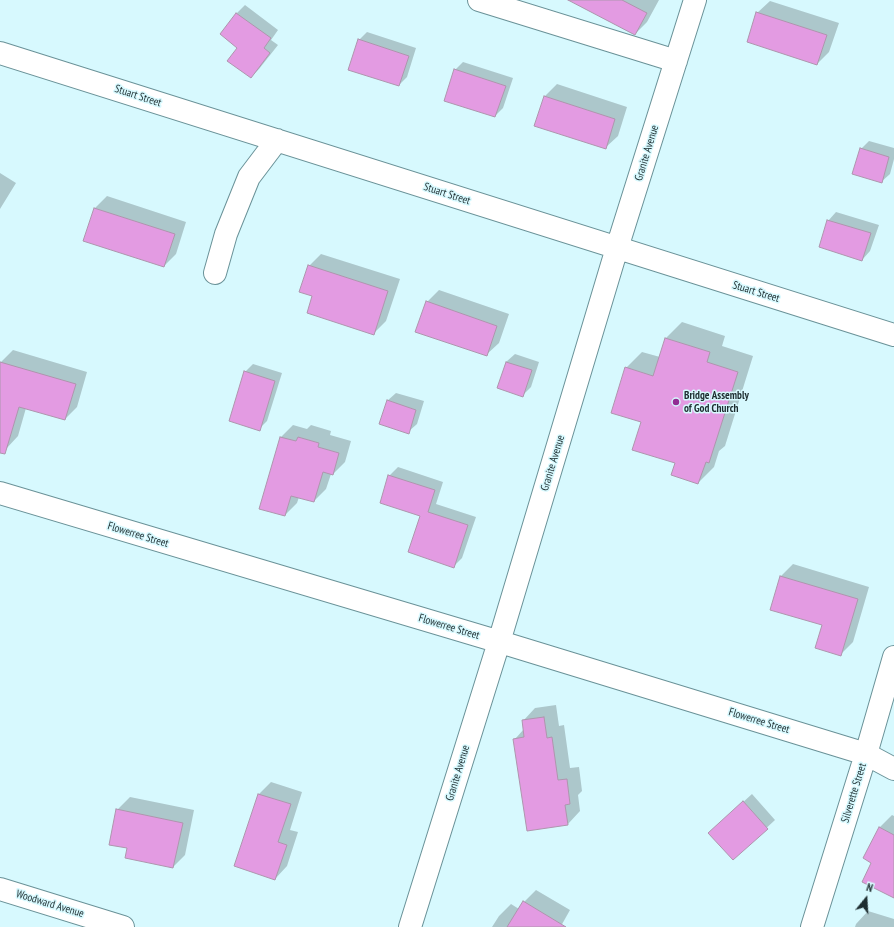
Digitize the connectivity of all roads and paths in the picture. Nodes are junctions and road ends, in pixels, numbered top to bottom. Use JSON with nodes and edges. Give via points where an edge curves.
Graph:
{"nodes":[{"id":1,"x":479,"y":0,"type":"edge"},
{"id":2,"x":695,"y":0,"type":"edge"},
{"id":3,"x":0,"y":53,"type":"edge"},
{"id":4,"x":676,"y":62,"type":"junction"},
{"id":5,"x":277,"y":140,"type":"junction"},
{"id":6,"x":617,"y":248,"type":"junction"},
{"id":7,"x":215,"y":273,"type":"dead end"},
{"id":8,"x":894,"y":335,"type":"edge"},
{"id":9,"x":0,"y":493,"type":"edge"},
{"id":10,"x":499,"y":642,"type":"junction"},
{"id":11,"x":894,"y":658,"type":"edge"},
{"id":12,"x":866,"y":754,"type":"junction"},
{"id":13,"x":894,"y":769,"type":"edge"},
{"id":14,"x":0,"y":889,"type":"edge"},
{"id":15,"x":123,"y":927,"type":"edge"},
{"id":16,"x":410,"y":927,"type":"edge"},
{"id":17,"x":812,"y":927,"type":"edge"}],
"edges":[{"from":1,"to":4,"type":"street"},
{"from":2,"to":4,"type":"street","name":"Granite Avenue"},
{"from":3,"to":5,"type":"street","name":"Stuart Street"},
{"from":4,"to":6,"type":"street","name":"Granite Avenue"},
{"from":5,"to":6,"type":"street","name":"Stuart Street"},
{"from":5,"to":7,"type":"street","via":[[249,177],[226,234]]},
{"from":6,"to":8,"type":"street","name":"Stuart Street"},
{"from":6,"to":10,"type":"street","name":"Granite Avenue"},
{"from":9,"to":10,"type":"street","name":"Flowerree Street"},
{"from":10,"to":12,"type":"street","name":"Flowerree Street"},
{"from":10,"to":16,"type":"street","name":"Granite Avenue"},
{"from":11,"to":12,"type":"street","name":"Silverette Street"},
{"from":12,"to":13,"type":"street","name":"Flowerree Street"},
{"from":12,"to":17,"type":"street","name":"Silverette Street"},
{"from":14,"to":15,"type":"street","name":"Woodward Avenue"}]}
